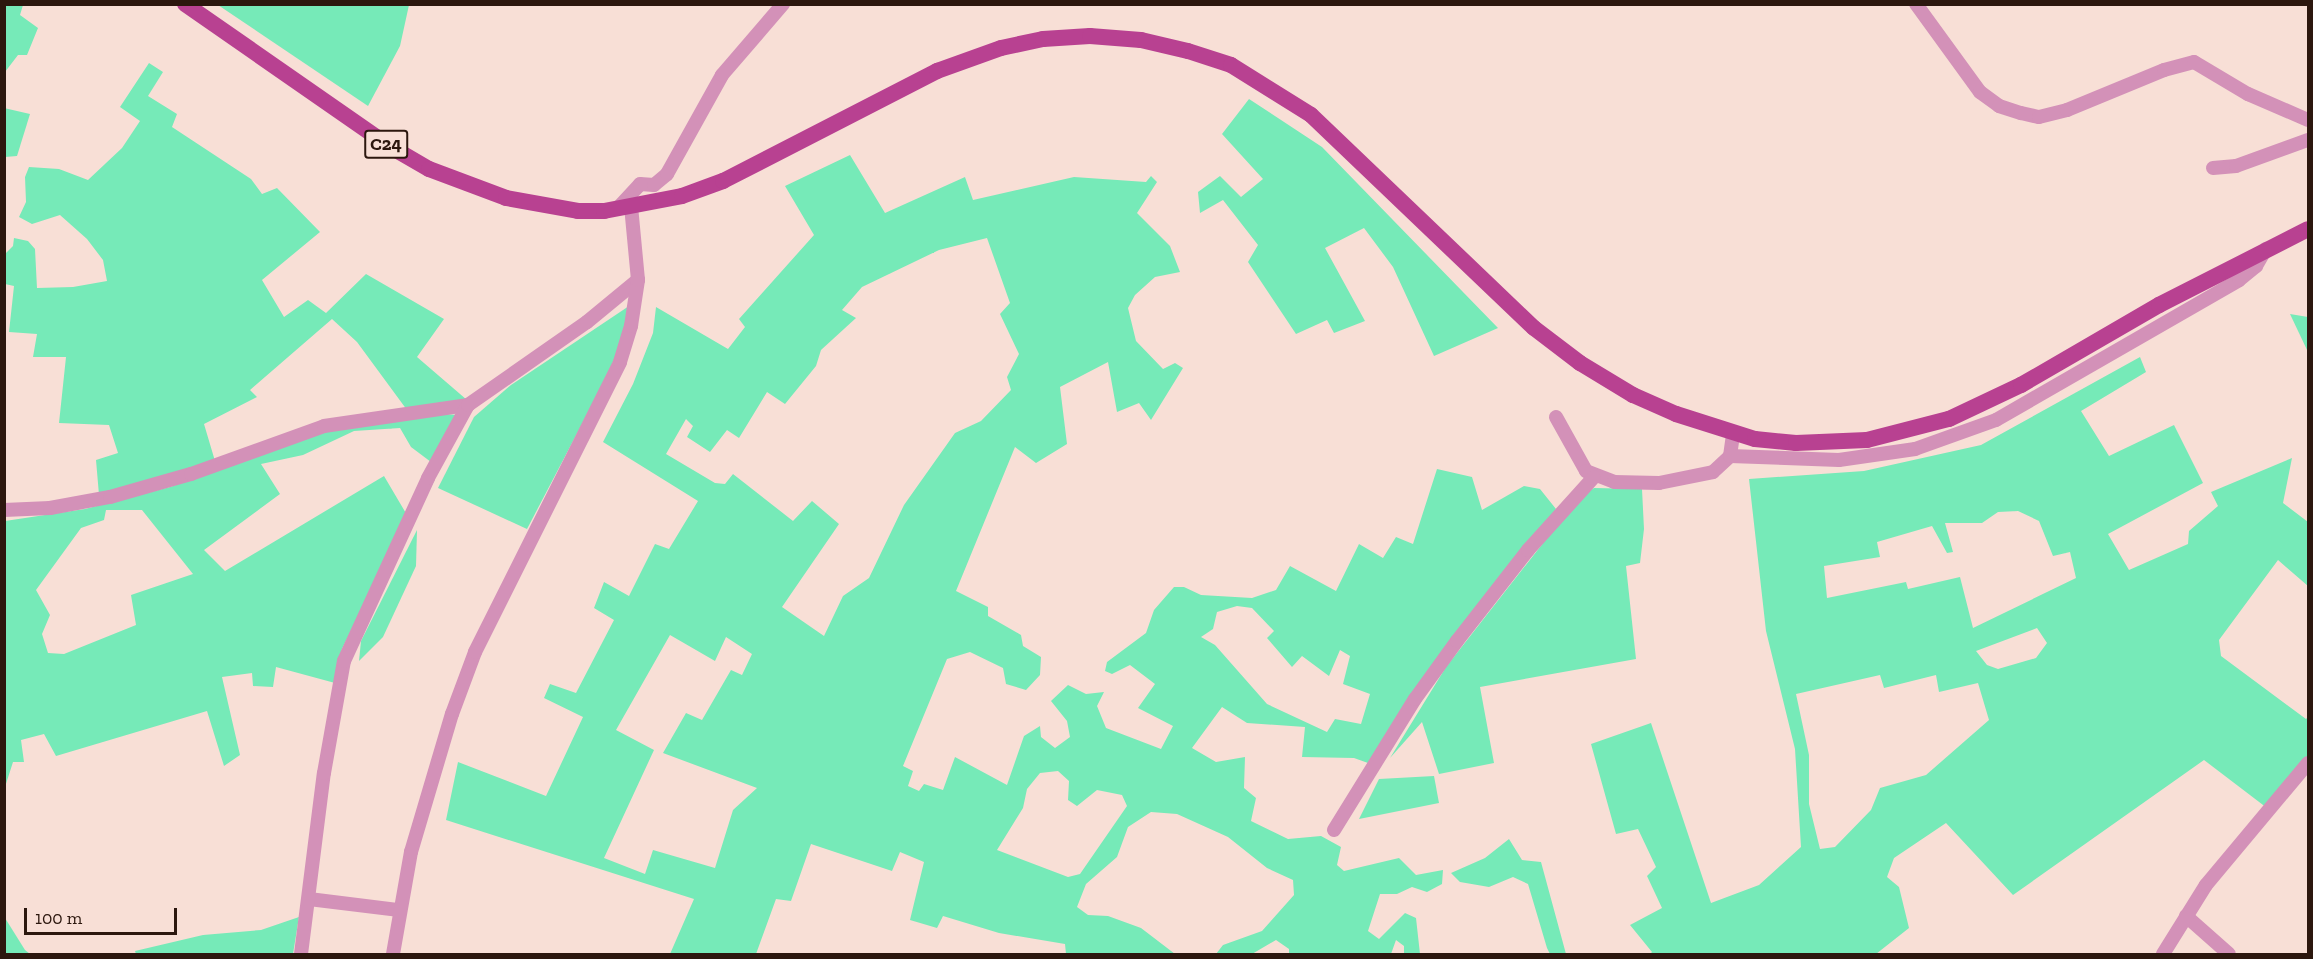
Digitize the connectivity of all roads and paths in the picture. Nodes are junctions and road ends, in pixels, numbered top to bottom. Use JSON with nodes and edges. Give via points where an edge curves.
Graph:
{"nodes":[{"id":1,"x":185,"y":4,"type":"edge"},
{"id":2,"x":783,"y":4,"type":"edge"},
{"id":3,"x":1916,"y":4,"type":"edge"},
{"id":4,"x":208,"y":12,"type":"edge"},
{"id":5,"x":2308,"y":120,"type":"edge"},
{"id":6,"x":2308,"y":140,"type":"edge"},
{"id":7,"x":2213,"y":168,"type":"dead end"},
{"id":8,"x":624,"y":207,"type":"junction"},
{"id":9,"x":2308,"y":229,"type":"edge"},
{"id":10,"x":2266,"y":248,"type":"junction"},
{"id":11,"x":638,"y":280,"type":"junction"},
{"id":12,"x":468,"y":405,"type":"junction"},
{"id":13,"x":1556,"y":417,"type":"dead end"},
{"id":14,"x":1733,"y":434,"type":"junction"},
{"id":15,"x":1730,"y":456,"type":"junction"},
{"id":16,"x":1594,"y":477,"type":"junction"},
{"id":17,"x":4,"y":510,"type":"edge"},
{"id":18,"x":2308,"y":763,"type":"edge"},
{"id":19,"x":1334,"y":830,"type":"dead end"},
{"id":20,"x":309,"y":898,"type":"junction"},
{"id":21,"x":399,"y":910,"type":"junction"},
{"id":22,"x":2186,"y":916,"type":"junction"},
{"id":23,"x":301,"y":954,"type":"edge"},
{"id":24,"x":393,"y":954,"type":"edge"},
{"id":25,"x":2163,"y":954,"type":"edge"},
{"id":26,"x":2229,"y":954,"type":"edge"}],
"edges":[{"from":1,"to":4,"type":"main road","number":"C24"},
{"from":2,"to":8,"type":"street","via":[[722,75],[667,174],[654,185],[640,184]]},
{"from":3,"to":5,"type":"street","via":[[1980,92],[1999,106],[2021,113],[2039,117],[2067,110],[2164,70],[2194,62],[2248,94]]},
{"from":4,"to":8,"type":"main road","number":"C24","via":[[429,169],[506,198],[578,211]]},
{"from":6,"to":7,"type":"street","via":[[2241,164]]},
{"from":8,"to":11,"type":"street"},
{"from":8,"to":14,"type":"main road","number":"C24","via":[[682,196],[723,181],[937,71],[1001,48],[1044,39],[1141,40],[1231,65],[1293,102],[1346,144],[1551,342],[1632,394]]},
{"from":9,"to":10,"type":"main road","number":"C24"},
{"from":10,"to":14,"type":"main road","number":"C24","via":[[2021,385],[1949,419],[1908,431],[1832,443],[1796,443]]},
{"from":10,"to":15,"type":"street","via":[[2256,266],[2239,280],[1996,420],[1915,449],[1839,460]]},
{"from":11,"to":12,"type":"street","via":[[587,322]]},
{"from":11,"to":21,"type":"street","via":[[631,326],[615,372],[475,652],[431,782]]},
{"from":12,"to":17,"type":"street","via":[[324,426],[118,495],[50,508]]},
{"from":12,"to":20,"type":"street","via":[[428,478],[344,661]]},
{"from":13,"to":16,"type":"street","via":[[1578,462]]},
{"from":14,"to":15,"type":"street"},
{"from":15,"to":16,"type":"street","via":[[1713,472],[1693,478],[1630,483]]},
{"from":16,"to":19,"type":"street","via":[[1528,550],[1457,641],[1415,699]]},
{"from":18,"to":22,"type":"street","via":[[2206,885]]},
{"from":20,"to":21,"type":"street"},
{"from":20,"to":23,"type":"street"},
{"from":21,"to":24,"type":"street"},
{"from":22,"to":25,"type":"street"},
{"from":22,"to":26,"type":"street"}]}
